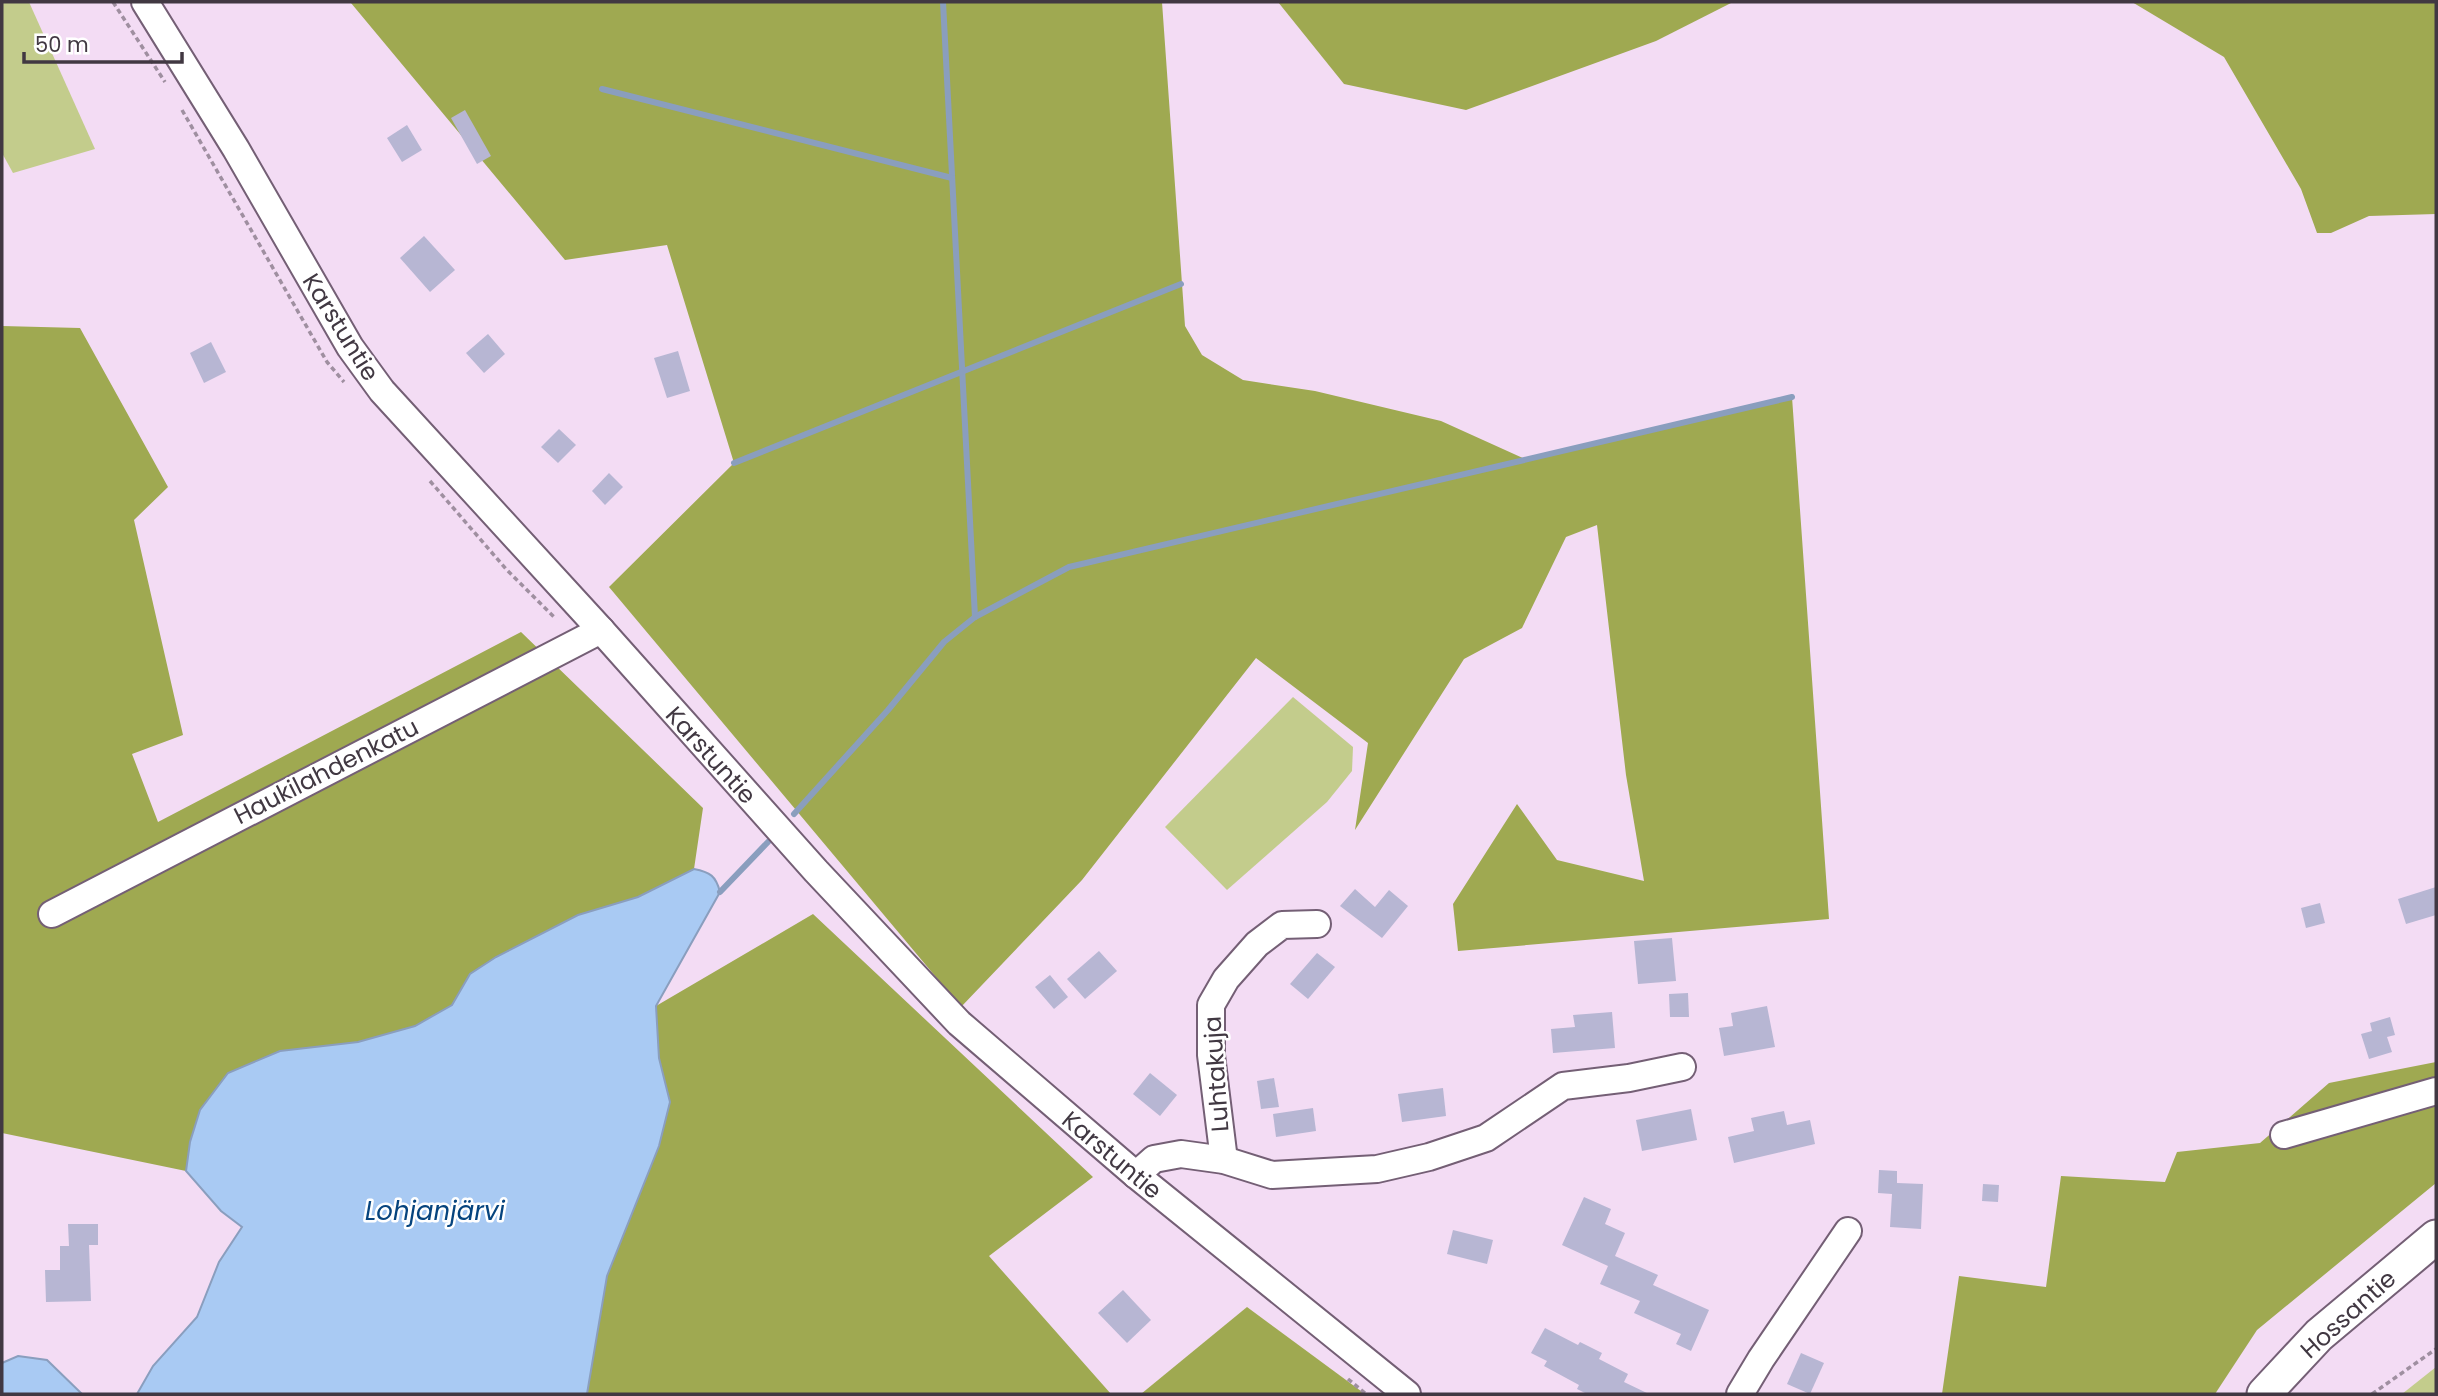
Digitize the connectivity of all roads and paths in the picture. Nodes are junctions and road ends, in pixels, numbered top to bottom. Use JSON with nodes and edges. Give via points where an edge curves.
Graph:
{"nodes":[{"id":1,"x":145,"y":2,"type":"edge"},
{"id":2,"x":601,"y":630,"type":"junction"},
{"id":3,"x":52,"y":914,"type":"dead end"},
{"id":4,"x":1317,"y":924,"type":"dead end"},
{"id":5,"x":1682,"y":1067,"type":"dead end"},
{"id":6,"x":2436,"y":1091,"type":"edge"},
{"id":7,"x":2284,"y":1135,"type":"dead end"},
{"id":8,"x":1224,"y":1160,"type":"junction"},
{"id":9,"x":1136,"y":1175,"type":"junction"},
{"id":10,"x":1848,"y":1231,"type":"dead end"},
{"id":11,"x":2436,"y":1237,"type":"edge"},
{"id":12,"x":2436,"y":1349,"type":"edge"},
{"id":13,"x":1407,"y":1394,"type":"edge"},
{"id":14,"x":1740,"y":1394,"type":"edge"},
{"id":15,"x":2264,"y":1394,"type":"edge"},
{"id":16,"x":2372,"y":1394,"type":"edge"}],
"edges":[{"from":1,"to":2,"type":"street","name":"Karstuntie","via":[[358,358],[382,391]]},
{"from":2,"to":3,"type":"street","name":"Haukilahdenkatu"},
{"from":2,"to":9,"type":"street","name":"Karstuntie","via":[[959,1023]]},
{"from":4,"to":8,"type":"street","name":"Luhtakuja","via":[[1282,925],[1256,944],[1211,1005]]},
{"from":5,"to":8,"type":"street","via":[[1563,1086],[1486,1138],[1377,1169],[1272,1175]]},
{"from":6,"to":7,"type":"street"},
{"from":8,"to":9,"type":"street","via":[[1181,1154],[1154,1160]]},
{"from":9,"to":13,"type":"street","name":"Karstuntie"},
{"from":10,"to":14,"type":"street"},
{"from":11,"to":15,"type":"main road","name":"Hossantie","via":[[2319,1335]]},
{"from":12,"to":16,"type":"path"}]}
